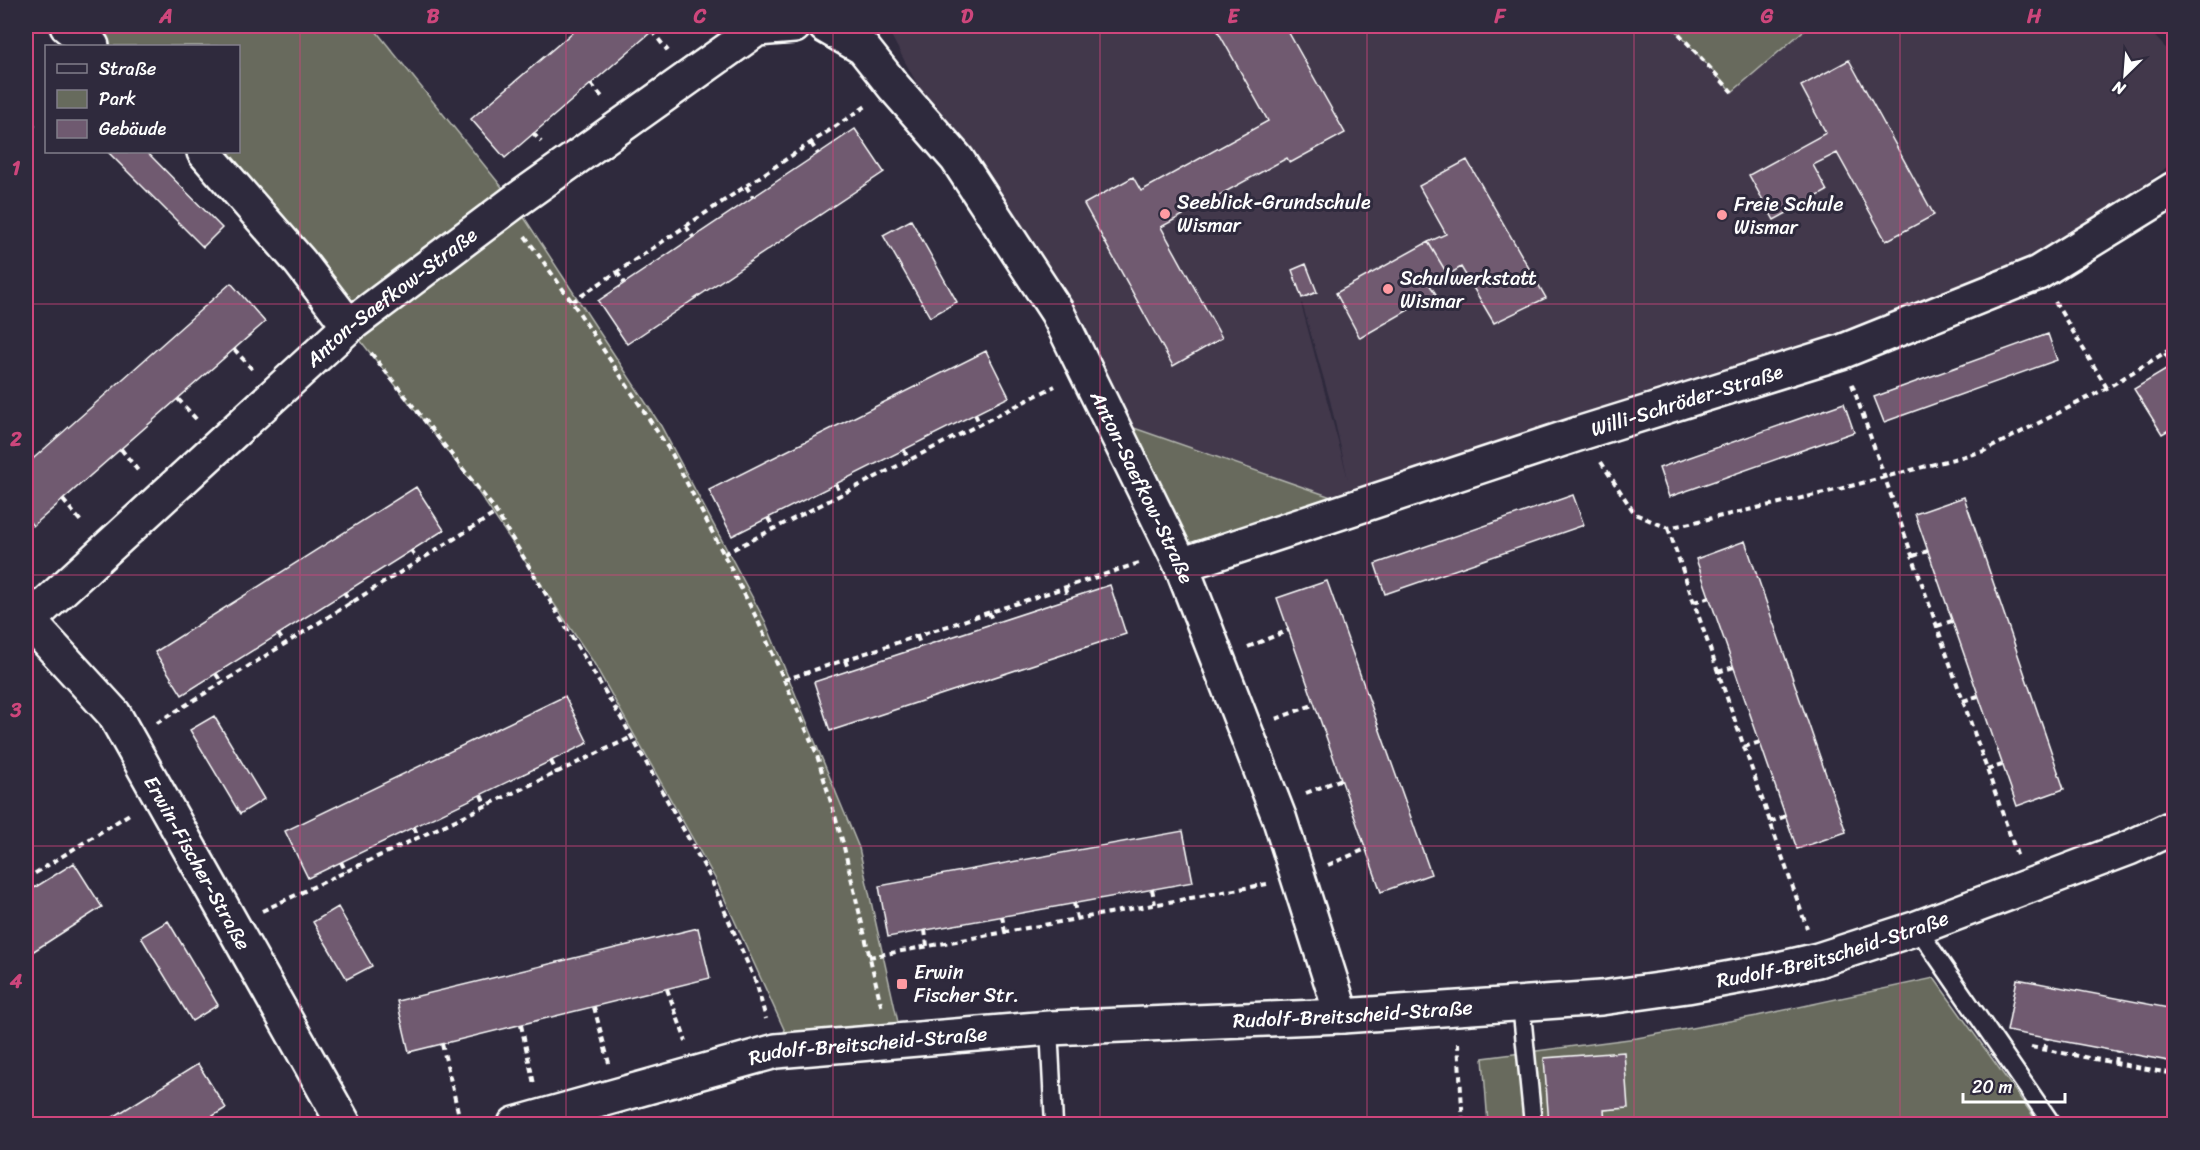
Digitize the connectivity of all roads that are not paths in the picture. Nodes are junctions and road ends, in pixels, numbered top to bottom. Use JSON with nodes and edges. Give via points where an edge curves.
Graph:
{"nodes":[{"id":1,"x":67,"y":26,"type":"edge"},
{"id":2,"x":794,"y":26,"type":"edge"},
{"id":3,"x":825,"y":26,"type":"edge"},
{"id":4,"x":91,"y":45,"type":"edge"},
{"id":5,"x":205,"y":153,"type":"edge"},
{"id":6,"x":2175,"y":189,"type":"edge"},
{"id":7,"x":349,"y":326,"type":"junction"},
{"id":8,"x":1178,"y":558,"type":"junction"},
{"id":9,"x":27,"y":621,"type":"edge"},
{"id":10,"x":2175,"y":827,"type":"edge"},
{"id":11,"x":1917,"y":928,"type":"junction"},
{"id":12,"x":1521,"y":1004,"type":"junction"},
{"id":13,"x":1342,"y":1016,"type":"junction"},
{"id":14,"x":1049,"y":1028,"type":"junction"},
{"id":15,"x":528,"y":1121,"type":"edge"},
{"id":16,"x":344,"y":1125,"type":"edge"},
{"id":17,"x":1054,"y":1125,"type":"edge"},
{"id":18,"x":1533,"y":1125,"type":"edge"},
{"id":19,"x":2052,"y":1125,"type":"edge"}],
"edges":[{"from":1,"to":4,"type":"street"},
{"from":2,"to":7,"type":"street","name":"Anton-Saefkow-Straße","via":[[757,29],[506,208]]},
{"from":3,"to":8,"type":"street","name":"Anton-Saefkow-Straße","via":[[863,48],[957,159],[1057,312]]},
{"from":5,"to":7,"type":"street","via":[[300,262]]},
{"from":6,"to":8,"type":"street","name":"Willi-Schröder-Straße","via":[[2038,273],[1841,352]]},
{"from":7,"to":9,"type":"street","name":"Anton-Saefkow-Straße"},
{"from":8,"to":13,"type":"street","name":"Anton-Saefkow-Straße","via":[[1276,811]]},
{"from":9,"to":16,"type":"street","name":"Erwin-Fischer-Straße","via":[[114,714]]},
{"from":10,"to":11,"type":"street","name":"Rudolf-Breitscheid-Straße"},
{"from":11,"to":12,"type":"street","name":"Rudolf-Breitscheid-Straße","via":[[1770,971],[1601,998]]},
{"from":11,"to":19,"type":"lane"},
{"from":12,"to":13,"type":"street","name":"Rudolf-Breitscheid-Straße"},
{"from":12,"to":18,"type":"lane"},
{"from":13,"to":14,"type":"street","name":"Rudolf-Breitscheid-Straße"},
{"from":14,"to":15,"type":"street","name":"Rudolf-Breitscheid-Straße","via":[[776,1051]]},
{"from":14,"to":17,"type":"lane"}]}
